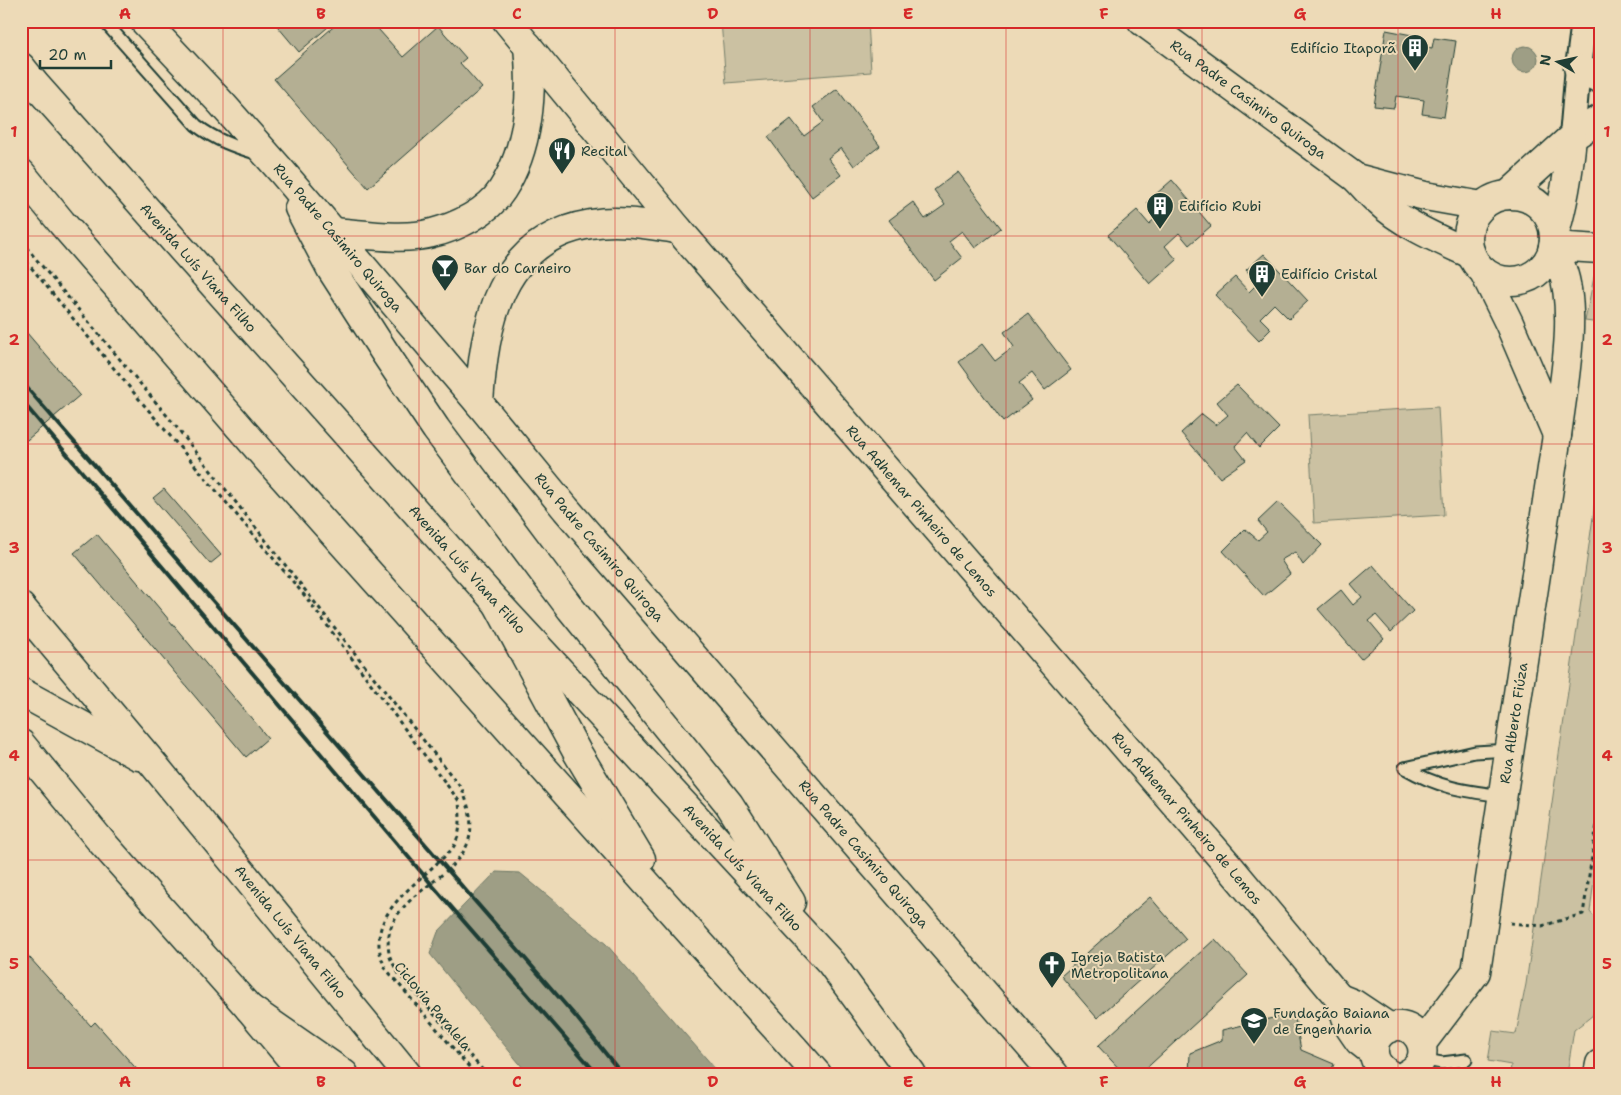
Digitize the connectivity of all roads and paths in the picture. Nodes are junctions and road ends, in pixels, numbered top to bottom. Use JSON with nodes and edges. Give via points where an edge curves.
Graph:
{"nodes":[{"id":1,"x":104,"y":21,"type":"edge"},
{"id":2,"x":144,"y":21,"type":"edge"},
{"id":3,"x":507,"y":21,"type":"edge"},
{"id":4,"x":1142,"y":21,"type":"edge"},
{"id":5,"x":1584,"y":21,"type":"edge"},
{"id":6,"x":528,"y":46,"type":"junction"},
{"id":7,"x":25,"y":73,"type":"edge"},
{"id":8,"x":1589,"y":73,"type":"edge"},
{"id":9,"x":1600,"y":119,"type":"edge"},
{"id":10,"x":1572,"y":137,"type":"junction"},
{"id":11,"x":275,"y":165,"type":"junction"},
{"id":12,"x":21,"y":173,"type":"edge"},
{"id":13,"x":1356,"y":178,"type":"junction"},
{"id":14,"x":1508,"y":195,"type":"junction"},
{"id":15,"x":1482,"y":206,"type":"junction"},
{"id":16,"x":678,"y":229,"type":"junction"},
{"id":17,"x":333,"y":232,"type":"junction"},
{"id":18,"x":21,"y":241,"type":"edge"},
{"id":19,"x":1554,"y":245,"type":"junction"},
{"id":20,"x":1600,"y":249,"type":"edge"},
{"id":21,"x":21,"y":255,"type":"edge"},
{"id":22,"x":1477,"y":263,"type":"junction"},
{"id":23,"x":479,"y":403,"type":"junction"},
{"id":24,"x":1557,"y":434,"type":"junction"},
{"id":25,"x":497,"y":603,"type":"junction"},
{"id":26,"x":21,"y":607,"type":"edge"},
{"id":27,"x":21,"y":692,"type":"edge"},
{"id":28,"x":21,"y":744,"type":"edge"},
{"id":29,"x":1510,"y":750,"type":"junction"},
{"id":30,"x":154,"y":765,"type":"junction"},
{"id":31,"x":1503,"y":796,"type":"junction"},
{"id":32,"x":1600,"y":805,"type":"edge"},
{"id":33,"x":673,"y":912,"type":"junction"},
{"id":34,"x":1484,"y":920,"type":"junction"},
{"id":35,"x":831,"y":963,"type":"junction"},
{"id":36,"x":1339,"y":998,"type":"junction"},
{"id":37,"x":1451,"y":1003,"type":"junction"},
{"id":38,"x":248,"y":1008,"type":"junction"},
{"id":39,"x":1395,"y":1027,"type":"junction"},
{"id":40,"x":1416,"y":1059,"type":"edge"},
{"id":41,"x":1466,"y":1060,"type":"dead end"},
{"id":42,"x":1600,"y":1064,"type":"edge"},
{"id":43,"x":1379,"y":1066,"type":"edge"},
{"id":44,"x":304,"y":1074,"type":"edge"},
{"id":45,"x":344,"y":1074,"type":"edge"},
{"id":46,"x":407,"y":1074,"type":"edge"},
{"id":47,"x":475,"y":1074,"type":"edge"},
{"id":48,"x":486,"y":1074,"type":"edge"},
{"id":49,"x":817,"y":1074,"type":"edge"},
{"id":50,"x":912,"y":1074,"type":"edge"},
{"id":51,"x":1054,"y":1074,"type":"edge"},
{"id":52,"x":1598,"y":1074,"type":"edge"}],
"edges":[{"from":1,"to":11,"type":"lane","via":[[196,125],[210,136]]},
{"from":2,"to":11,"type":"main road","name":"Rua Padre Casimiro Quiroga"},
{"from":3,"to":6,"type":"main road","name":"Rua Adhemar Pinheiro de Lemos"},
{"from":4,"to":13,"type":"main road","name":"Rua Padre Casimiro Quiroga"},
{"from":5,"to":8,"type":"street"},
{"from":6,"to":16,"type":"main road","name":"Rua Adhemar Pinheiro de Lemos"},
{"from":6,"to":17,"type":"main road","via":[[530,101],[524,132],[502,191],[481,212],[431,234],[405,236]]},
{"from":7,"to":25,"type":"main road","name":"Avenida Luís Viana Filho"},
{"from":8,"to":10,"type":"street"},
{"from":9,"to":10,"type":"main road"},
{"from":10,"to":14,"type":"main road"},
{"from":10,"to":19,"type":"main road"},
{"from":11,"to":17,"type":"main road","name":"Rua Padre Casimiro Quiroga"},
{"from":11,"to":35,"type":"main road","via":[[331,269],[436,429],[571,609],[729,804]]},
{"from":12,"to":33,"type":"main road","via":[[282,476]]},
{"from":13,"to":15,"type":"main road","name":"Rua Padre Casimiro Quiroga","via":[[1425,196]]},
{"from":13,"to":22,"type":"main road","name":"Rua Padre Casimiro Quiroga","via":[[1378,202],[1403,220]]},
{"from":14,"to":15,"type":"main road"},
{"from":14,"to":19,"type":"main road","via":[[1521,196],[1544,210],[1551,222]]},
{"from":15,"to":22,"type":"main road","via":[[1469,228],[1468,242]]},
{"from":16,"to":23,"type":"main road","via":[[623,222],[593,224],[571,228],[548,238],[528,254],[498,298],[489,323]]},
{"from":16,"to":36,"type":"main road","name":"Rua Adhemar Pinheiro de Lemos","via":[[1228,865]]},
{"from":17,"to":23,"type":"main road","name":"Rua Padre Casimiro Quiroga"},
{"from":18,"to":48,"type":"path","via":[[174,424],[462,789],[470,808],[468,844],[454,863],[401,909],[389,938],[389,955],[399,974]]},
{"from":19,"to":20,"type":"main road"},
{"from":19,"to":22,"type":"main road","via":[[1539,272],[1517,281],[1494,278]]},
{"from":19,"to":24,"type":"main road","name":"Rua Alberto Fiúza","via":[[1567,286],[1569,311]]},
{"from":21,"to":47,"type":"path","name":"Ciclovia Paralela","via":[[305,596],[459,801],[461,828],[454,848],[391,906],[382,925],[379,949],[386,969]]},
{"from":22,"to":24,"type":"main road"},
{"from":23,"to":51,"type":"main road","name":"Rua Padre Casimiro Quiroga","via":[[572,516]]},
{"from":24,"to":29,"type":"main road","name":"Rua Alberto Fiúza"},
{"from":25,"to":33,"type":"main road","via":[[577,752]]},
{"from":25,"to":35,"type":"main road","name":"Avenida Luís Viana Filho"},
{"from":26,"to":30,"type":"main road","name":"Avenida Luís Viana Filho"},
{"from":27,"to":30,"type":"main road"},
{"from":28,"to":38,"type":"main road","via":[[100,840]]},
{"from":29,"to":31,"type":"main road","name":"Rua Alberto Fiúza"},
{"from":29,"to":31,"type":"lane","via":[[1474,752],[1405,768],[1443,786]]},
{"from":30,"to":46,"type":"main road","name":"Avenida Luís Viana Filho"},
{"from":31,"to":34,"type":"main road","name":"Rua Alberto Fiúza"},
{"from":32,"to":34,"type":"path","via":[[1584,914],[1542,926]]},
{"from":33,"to":49,"type":"main road"},
{"from":34,"to":37,"type":"main road","name":"Rua Alberto Fiúza","via":[[1476,972]]},
{"from":35,"to":50,"type":"main road","name":"Avenida Luís Viana Filho"},
{"from":36,"to":39,"type":"main road","name":"Rua Adhemar Pinheiro de Lemos"},
{"from":36,"to":43,"type":"main road","name":"Rua Adhemar Pinheiro de Lemos","via":[[1350,1028]]},
{"from":37,"to":39,"type":"main road","name":"Rua Alberto Fiúza"},
{"from":37,"to":40,"type":"main road","name":"Rua Alberto Fiúza"},
{"from":38,"to":44,"type":"main road"},
{"from":38,"to":45,"type":"main road"},
{"from":39,"to":40,"type":"main road","name":"Rua Adhemar Pinheiro de Lemos","via":[[1413,1032]]},
{"from":39,"to":43,"type":"main road","via":[[1378,1037],[1374,1044]]},
{"from":40,"to":41,"type":"lane","via":[[1442,1063]]},
{"from":42,"to":52,"type":"main road"}]}
